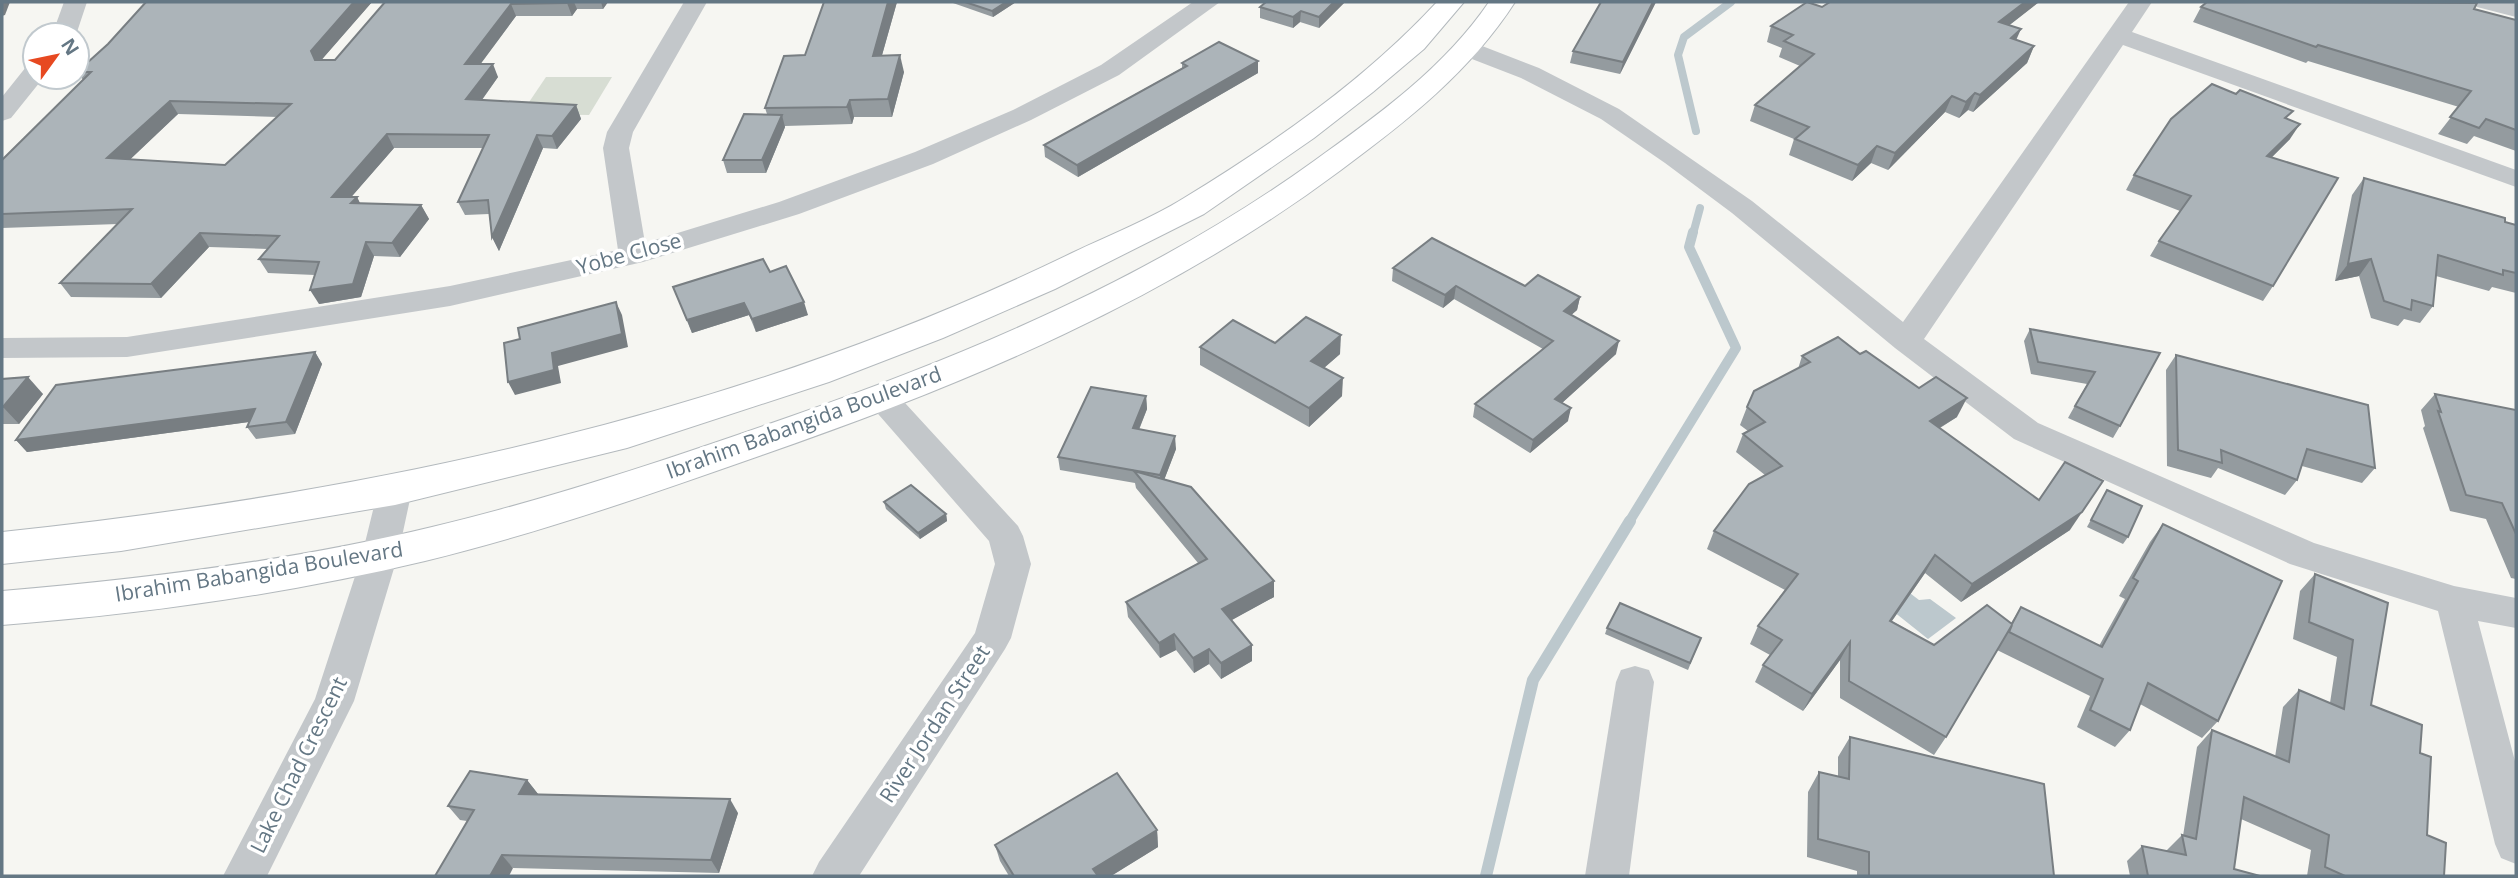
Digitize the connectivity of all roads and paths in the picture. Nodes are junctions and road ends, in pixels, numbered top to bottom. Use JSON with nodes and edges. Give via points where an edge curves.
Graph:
{"nodes":[{"id":1,"x":75,"y":2,"type":"edge"},
{"id":2,"x":695,"y":2,"type":"edge"},
{"id":3,"x":1208,"y":2,"type":"edge"},
{"id":4,"x":1451,"y":2,"type":"edge"},
{"id":5,"x":1502,"y":2,"type":"edge"},
{"id":6,"x":2140,"y":2,"type":"edge"},
{"id":7,"x":2485,"y":2,"type":"edge"},
{"id":8,"x":2516,"y":10,"type":"edge"},
{"id":9,"x":69,"y":21,"type":"edge"},
{"id":10,"x":2116,"y":34,"type":"junction"},
{"id":11,"x":1468,"y":49,"type":"junction"},
{"id":12,"x":21,"y":89,"type":"edge"},
{"id":13,"x":3,"y":111,"type":"edge"},
{"id":14,"x":2516,"y":180,"type":"edge"},
{"id":15,"x":633,"y":256,"type":"junction"},
{"id":16,"x":1906,"y":341,"type":"junction"},
{"id":17,"x":2,"y":348,"type":"edge"},
{"id":18,"x":883,"y":399,"type":"junction"},
{"id":19,"x":395,"y":490,"type":"junction"},
{"id":20,"x":2,"y":548,"type":"edge"},
{"id":21,"x":380,"y":555,"type":"junction"},
{"id":22,"x":2454,"y":601,"type":"junction"},
{"id":23,"x":2,"y":608,"type":"edge"},
{"id":24,"x":2516,"y":613,"type":"edge"},
{"id":25,"x":1635,"y":682,"type":"dead end"},
{"id":26,"x":2516,"y":844,"type":"edge"},
{"id":27,"x":245,"y":876,"type":"edge"},
{"id":28,"x":834,"y":876,"type":"edge"},
{"id":29,"x":1607,"y":876,"type":"edge"}],
"edges":[{"from":1,"to":9,"type":"street"},
{"from":2,"to":15,"type":"street","via":[[620,132],[616,148]]},
{"from":3,"to":15,"type":"street","name":"Yobe Close","via":[[1110,70],[1022,115],[924,158],[789,208]]},
{"from":4,"to":19,"type":"street","name":"Ibrahim Babangida Boulevard","via":[[1414,43],[1292,140],[1193,207],[1044,281],[816,373],[613,438]]},
{"from":5,"to":11,"type":"street","name":"Ibrahim Babangida Boulevard"},
{"from":6,"to":10,"type":"street"},
{"from":7,"to":8,"type":"street"},
{"from":10,"to":14,"type":"street"},
{"from":10,"to":16,"type":"street"},
{"from":11,"to":16,"type":"street","via":[[1530,73],[1610,114],[1742,207]]},
{"from":11,"to":18,"type":"street","name":"Ibrahim Babangida Boulevard","via":[[1318,175],[1236,229],[1024,340]]},
{"from":12,"to":13,"type":"street"},
{"from":15,"to":17,"type":"street","name":"Yobe Close","via":[[450,296],[127,347]]},
{"from":16,"to":22,"type":"street","via":[[2026,431],[2303,554]]},
{"from":18,"to":21,"type":"street","name":"Ibrahim Babangida Boulevard","via":[[571,503]]},
{"from":18,"to":28,"type":"street","name":"River Jordan Street","via":[[1005,536],[1013,564],[992,638]]},
{"from":19,"to":20,"type":"street","name":"Ibrahim Babangida Boulevard","via":[[121,535]]},
{"from":19,"to":21,"type":"street","name":"Lake Chad Crescent"},
{"from":21,"to":23,"type":"street","name":"Ibrahim Babangida Boulevard","via":[[223,582]]},
{"from":21,"to":27,"type":"street","name":"Lake Chad Crescent","via":[[334,701]]},
{"from":22,"to":24,"type":"street"},
{"from":22,"to":26,"type":"street"},
{"from":25,"to":29,"type":"street"}]}
